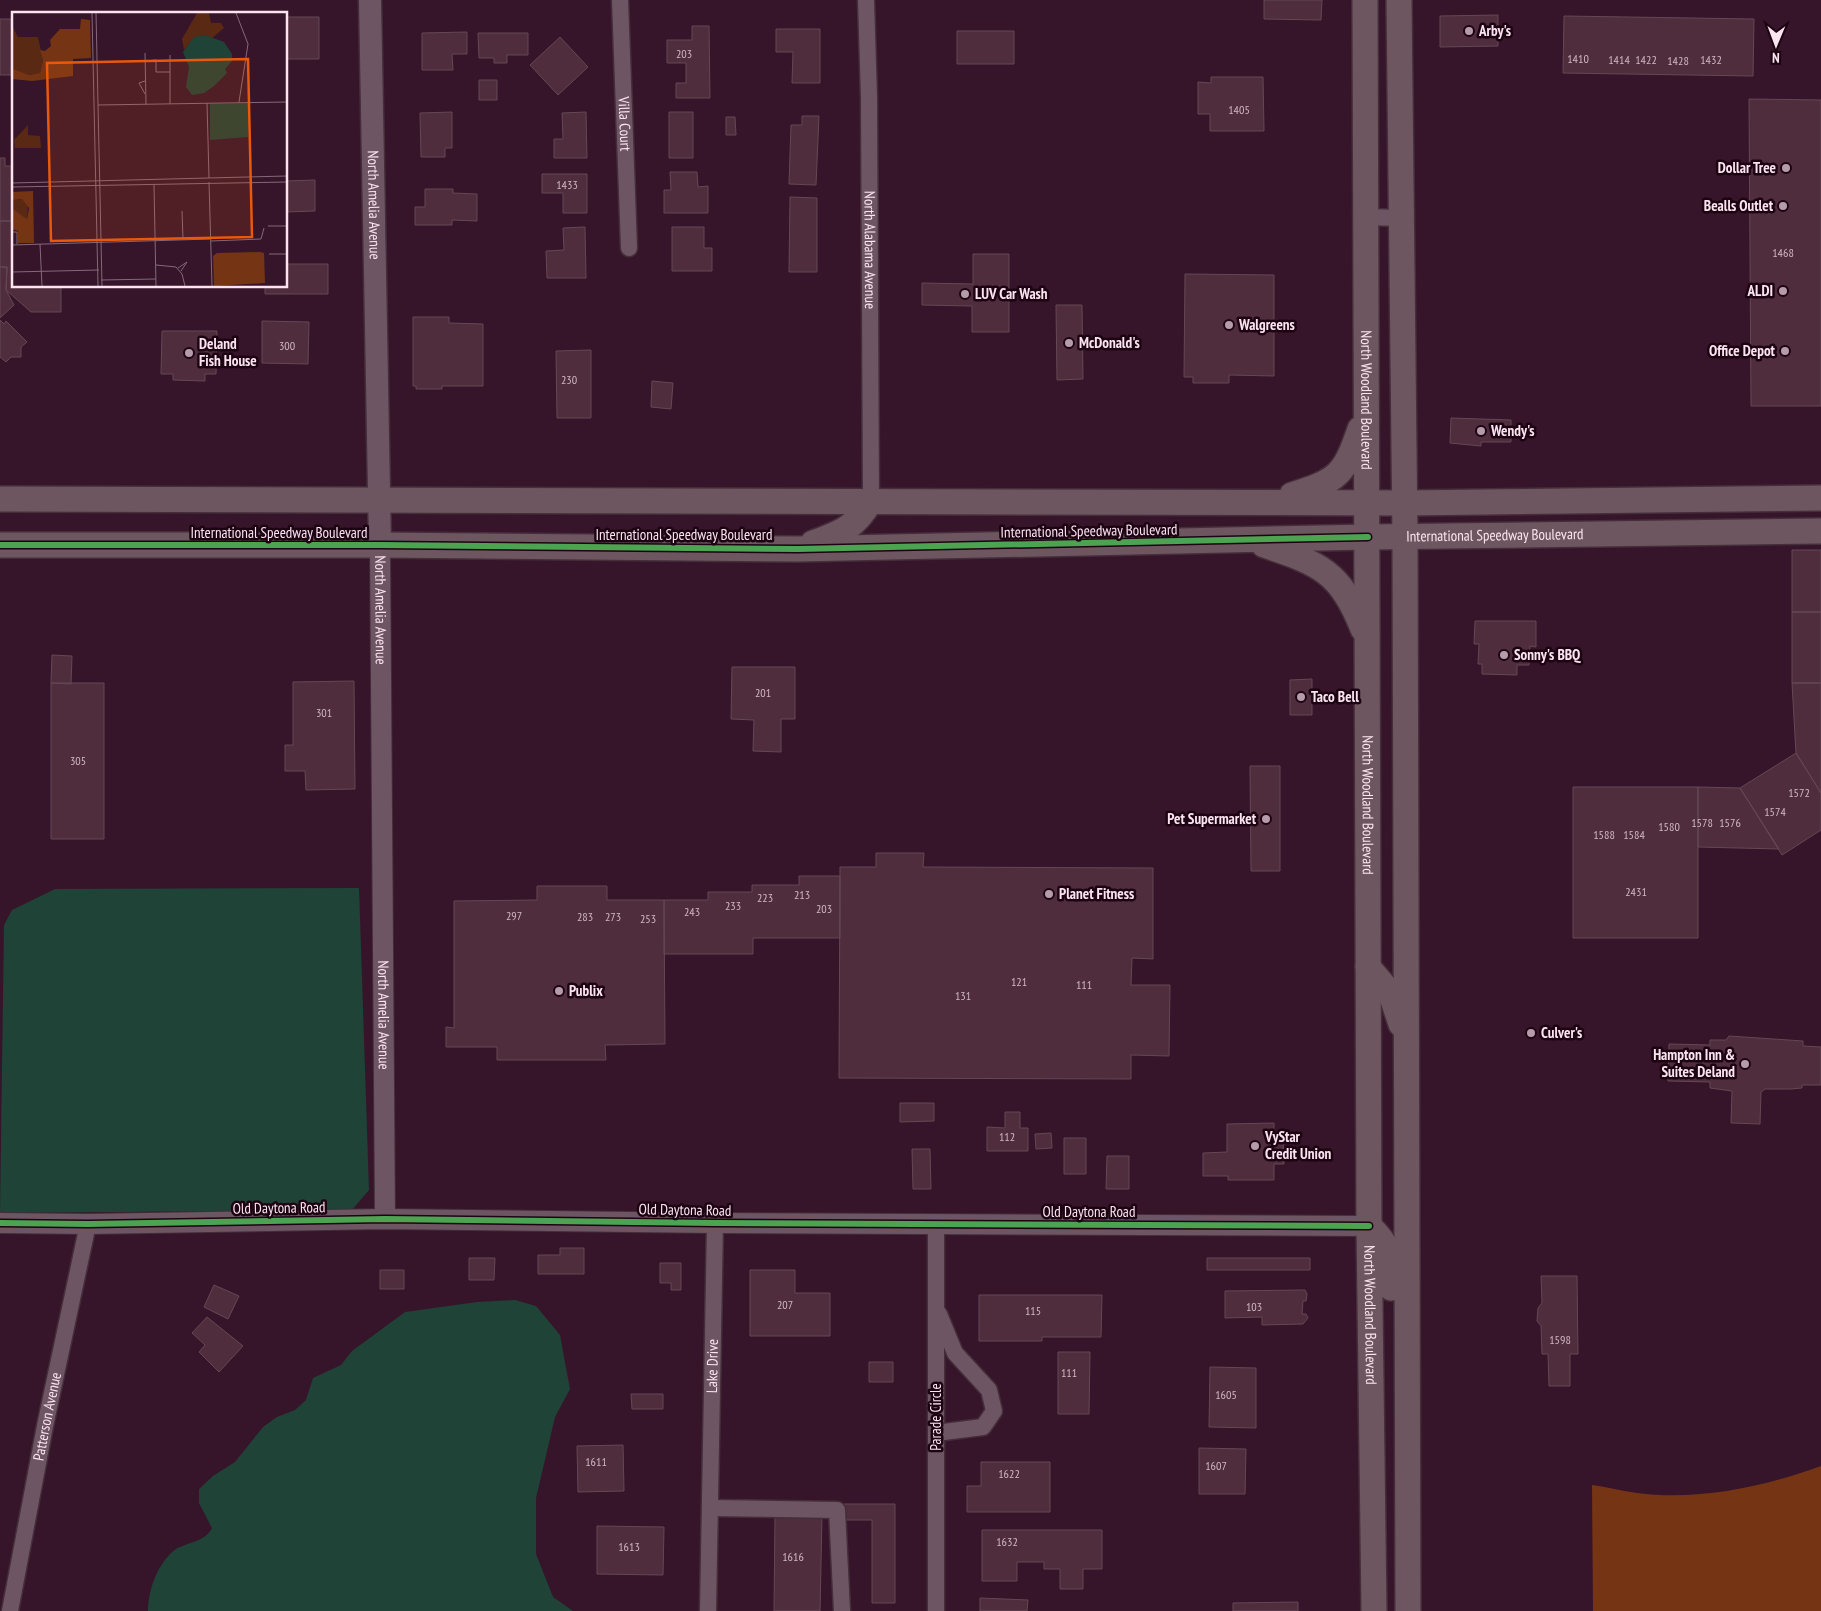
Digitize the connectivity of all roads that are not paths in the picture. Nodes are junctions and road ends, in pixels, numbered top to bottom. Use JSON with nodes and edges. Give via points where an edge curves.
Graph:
{"nodes":[{"id":1,"x":370,"y":0,"type":"edge"},
{"id":2,"x":620,"y":0,"type":"edge"},
{"id":3,"x":866,"y":0,"type":"edge"},
{"id":4,"x":1365,"y":0,"type":"edge"},
{"id":5,"x":1399,"y":0,"type":"edge"},
{"id":6,"x":1365,"y":217,"type":"junction"},
{"id":7,"x":1402,"y":218,"type":"junction"},
{"id":8,"x":629,"y":248,"type":"dead end"},
{"id":9,"x":1365,"y":412,"type":"junction"},
{"id":10,"x":1821,"y":498,"type":"edge"},
{"id":11,"x":0,"y":499,"type":"edge"},
{"id":12,"x":1742,"y":499,"type":"junction"},
{"id":13,"x":871,"y":500,"type":"junction"},
{"id":14,"x":379,"y":501,"type":"junction"},
{"id":15,"x":1271,"y":502,"type":"junction"},
{"id":16,"x":1558,"y":502,"type":"junction"},
{"id":17,"x":1367,"y":503,"type":"junction"},
{"id":18,"x":1405,"y":503,"type":"junction"},
{"id":19,"x":1821,"y":531,"type":"edge"},
{"id":20,"x":1756,"y":532,"type":"junction"},
{"id":21,"x":1558,"y":536,"type":"junction"},
{"id":22,"x":1368,"y":537,"type":"junction"},
{"id":23,"x":1405,"y":538,"type":"junction"},
{"id":24,"x":1250,"y":540,"type":"junction"},
{"id":25,"x":0,"y":545,"type":"edge"},
{"id":26,"x":380,"y":545,"type":"junction"},
{"id":27,"x":798,"y":549,"type":"junction"},
{"id":28,"x":1368,"y":642,"type":"junction"},
{"id":29,"x":1368,"y":967,"type":"junction"},
{"id":30,"x":1407,"y":1043,"type":"junction"},
{"id":31,"x":1369,"y":1180,"type":"junction"},
{"id":32,"x":385,"y":1219,"type":"junction"},
{"id":33,"x":0,"y":1223,"type":"edge"},
{"id":34,"x":715,"y":1223,"type":"junction"},
{"id":35,"x":88,"y":1224,"type":"junction"},
{"id":36,"x":936,"y":1224,"type":"junction"},
{"id":37,"x":1369,"y":1226,"type":"junction"},
{"id":38,"x":1408,"y":1234,"type":"junction"},
{"id":39,"x":936,"y":1307,"type":"junction"},
{"id":40,"x":1409,"y":1396,"type":"junction"},
{"id":41,"x":936,"y":1434,"type":"junction"},
{"id":42,"x":710,"y":1508,"type":"junction"},
{"id":43,"x":10,"y":1611,"type":"edge"},
{"id":44,"x":708,"y":1611,"type":"edge"},
{"id":45,"x":842,"y":1611,"type":"edge"},
{"id":46,"x":936,"y":1611,"type":"edge"},
{"id":47,"x":1374,"y":1611,"type":"edge"},
{"id":48,"x":1408,"y":1611,"type":"edge"}],
"edges":[{"from":1,"to":14,"type":"main road","name":"North Amelia Avenue"},
{"from":2,"to":8,"type":"street","name":"Villa Court"},
{"from":3,"to":13,"type":"street","name":"North Alabama Avenue"},
{"from":4,"to":6,"type":"main road","name":"North Woodland Boulevard"},
{"from":5,"to":7,"type":"main road"},
{"from":6,"to":7,"type":"street"},
{"from":6,"to":9,"type":"main road","name":"North Woodland Boulevard"},
{"from":7,"to":18,"type":"main road"},
{"from":9,"to":15,"type":"main road","via":[[1350,458],[1337,476],[1325,485]]},
{"from":9,"to":17,"type":"main road","name":"North Woodland Boulevard"},
{"from":10,"to":12,"type":"main road","name":"International Speedway Boulevard"},
{"from":11,"to":14,"type":"main road","name":"International Speedway Boulevard"},
{"from":12,"to":16,"type":"main road","name":"International Speedway Boulevard"},
{"from":12,"to":20,"type":"main road"},
{"from":13,"to":14,"type":"main road","name":"International Speedway Boulevard"},
{"from":13,"to":15,"type":"main road","name":"International Speedway Boulevard"},
{"from":13,"to":27,"type":"main road","via":[[861,517],[841,532]]},
{"from":14,"to":26,"type":"main road","name":"North Amelia Avenue"},
{"from":15,"to":17,"type":"main road","name":"International Speedway Boulevard"},
{"from":16,"to":18,"type":"main road","name":"International Speedway Boulevard"},
{"from":16,"to":21,"type":"main road"},
{"from":17,"to":18,"type":"main road","name":"International Speedway Boulevard"},
{"from":17,"to":22,"type":"main road","name":"North Woodland Boulevard"},
{"from":18,"to":23,"type":"main road"},
{"from":19,"to":20,"type":"main road","name":"International Speedway Boulevard"},
{"from":20,"to":21,"type":"main road","name":"International Speedway Boulevard"},
{"from":21,"to":23,"type":"main road","name":"International Speedway Boulevard"},
{"from":22,"to":23,"type":"main road","name":"International Speedway Boulevard"},
{"from":22,"to":24,"type":"main road","name":"International Speedway Boulevard"},
{"from":22,"to":28,"type":"main road","name":"North Woodland Boulevard"},
{"from":23,"to":30,"type":"main road"},
{"from":24,"to":27,"type":"main road","name":"International Speedway Boulevard"},
{"from":24,"to":28,"type":"main road","via":[[1309,560],[1331,576],[1352,602]]},
{"from":25,"to":26,"type":"main road","name":"International Speedway Boulevard"},
{"from":26,"to":27,"type":"main road","name":"International Speedway Boulevard"},
{"from":26,"to":32,"type":"street","name":"North Amelia Avenue"},
{"from":28,"to":29,"type":"main road","name":"North Woodland Boulevard"},
{"from":29,"to":30,"type":"main road","via":[[1391,994]]},
{"from":29,"to":31,"type":"main road","name":"North Woodland Boulevard"},
{"from":30,"to":38,"type":"main road"},
{"from":31,"to":37,"type":"main road","name":"North Woodland Boulevard"},
{"from":31,"to":38,"type":"main road","via":[[1382,1208]]},
{"from":32,"to":34,"type":"street","name":"Old Daytona Road"},
{"from":32,"to":35,"type":"street","name":"Old Daytona Road"},
{"from":33,"to":35,"type":"street","name":"Old Daytona Road"},
{"from":34,"to":36,"type":"street","name":"Old Daytona Road"},
{"from":34,"to":42,"type":"street","name":"Lake Drive"},
{"from":35,"to":43,"type":"street","name":"Patterson Avenue"},
{"from":36,"to":37,"type":"street","name":"Old Daytona Road"},
{"from":36,"to":39,"type":"street","name":"Parade Circle"},
{"from":37,"to":40,"type":"main road","via":[[1385,1240],[1390,1254],[1392,1324]]},
{"from":37,"to":47,"type":"main road","name":"North Woodland Boulevard"},
{"from":38,"to":40,"type":"main road"},
{"from":39,"to":41,"type":"street","name":"Parade Circle"},
{"from":39,"to":41,"type":"street","via":[[955,1353],[989,1390],[994,1411],[983,1426]]},
{"from":40,"to":48,"type":"main road"},
{"from":41,"to":46,"type":"street","name":"Parade Circle"},
{"from":42,"to":44,"type":"street","name":"Lake Drive"},
{"from":42,"to":45,"type":"street","via":[[837,1510]]}]}
